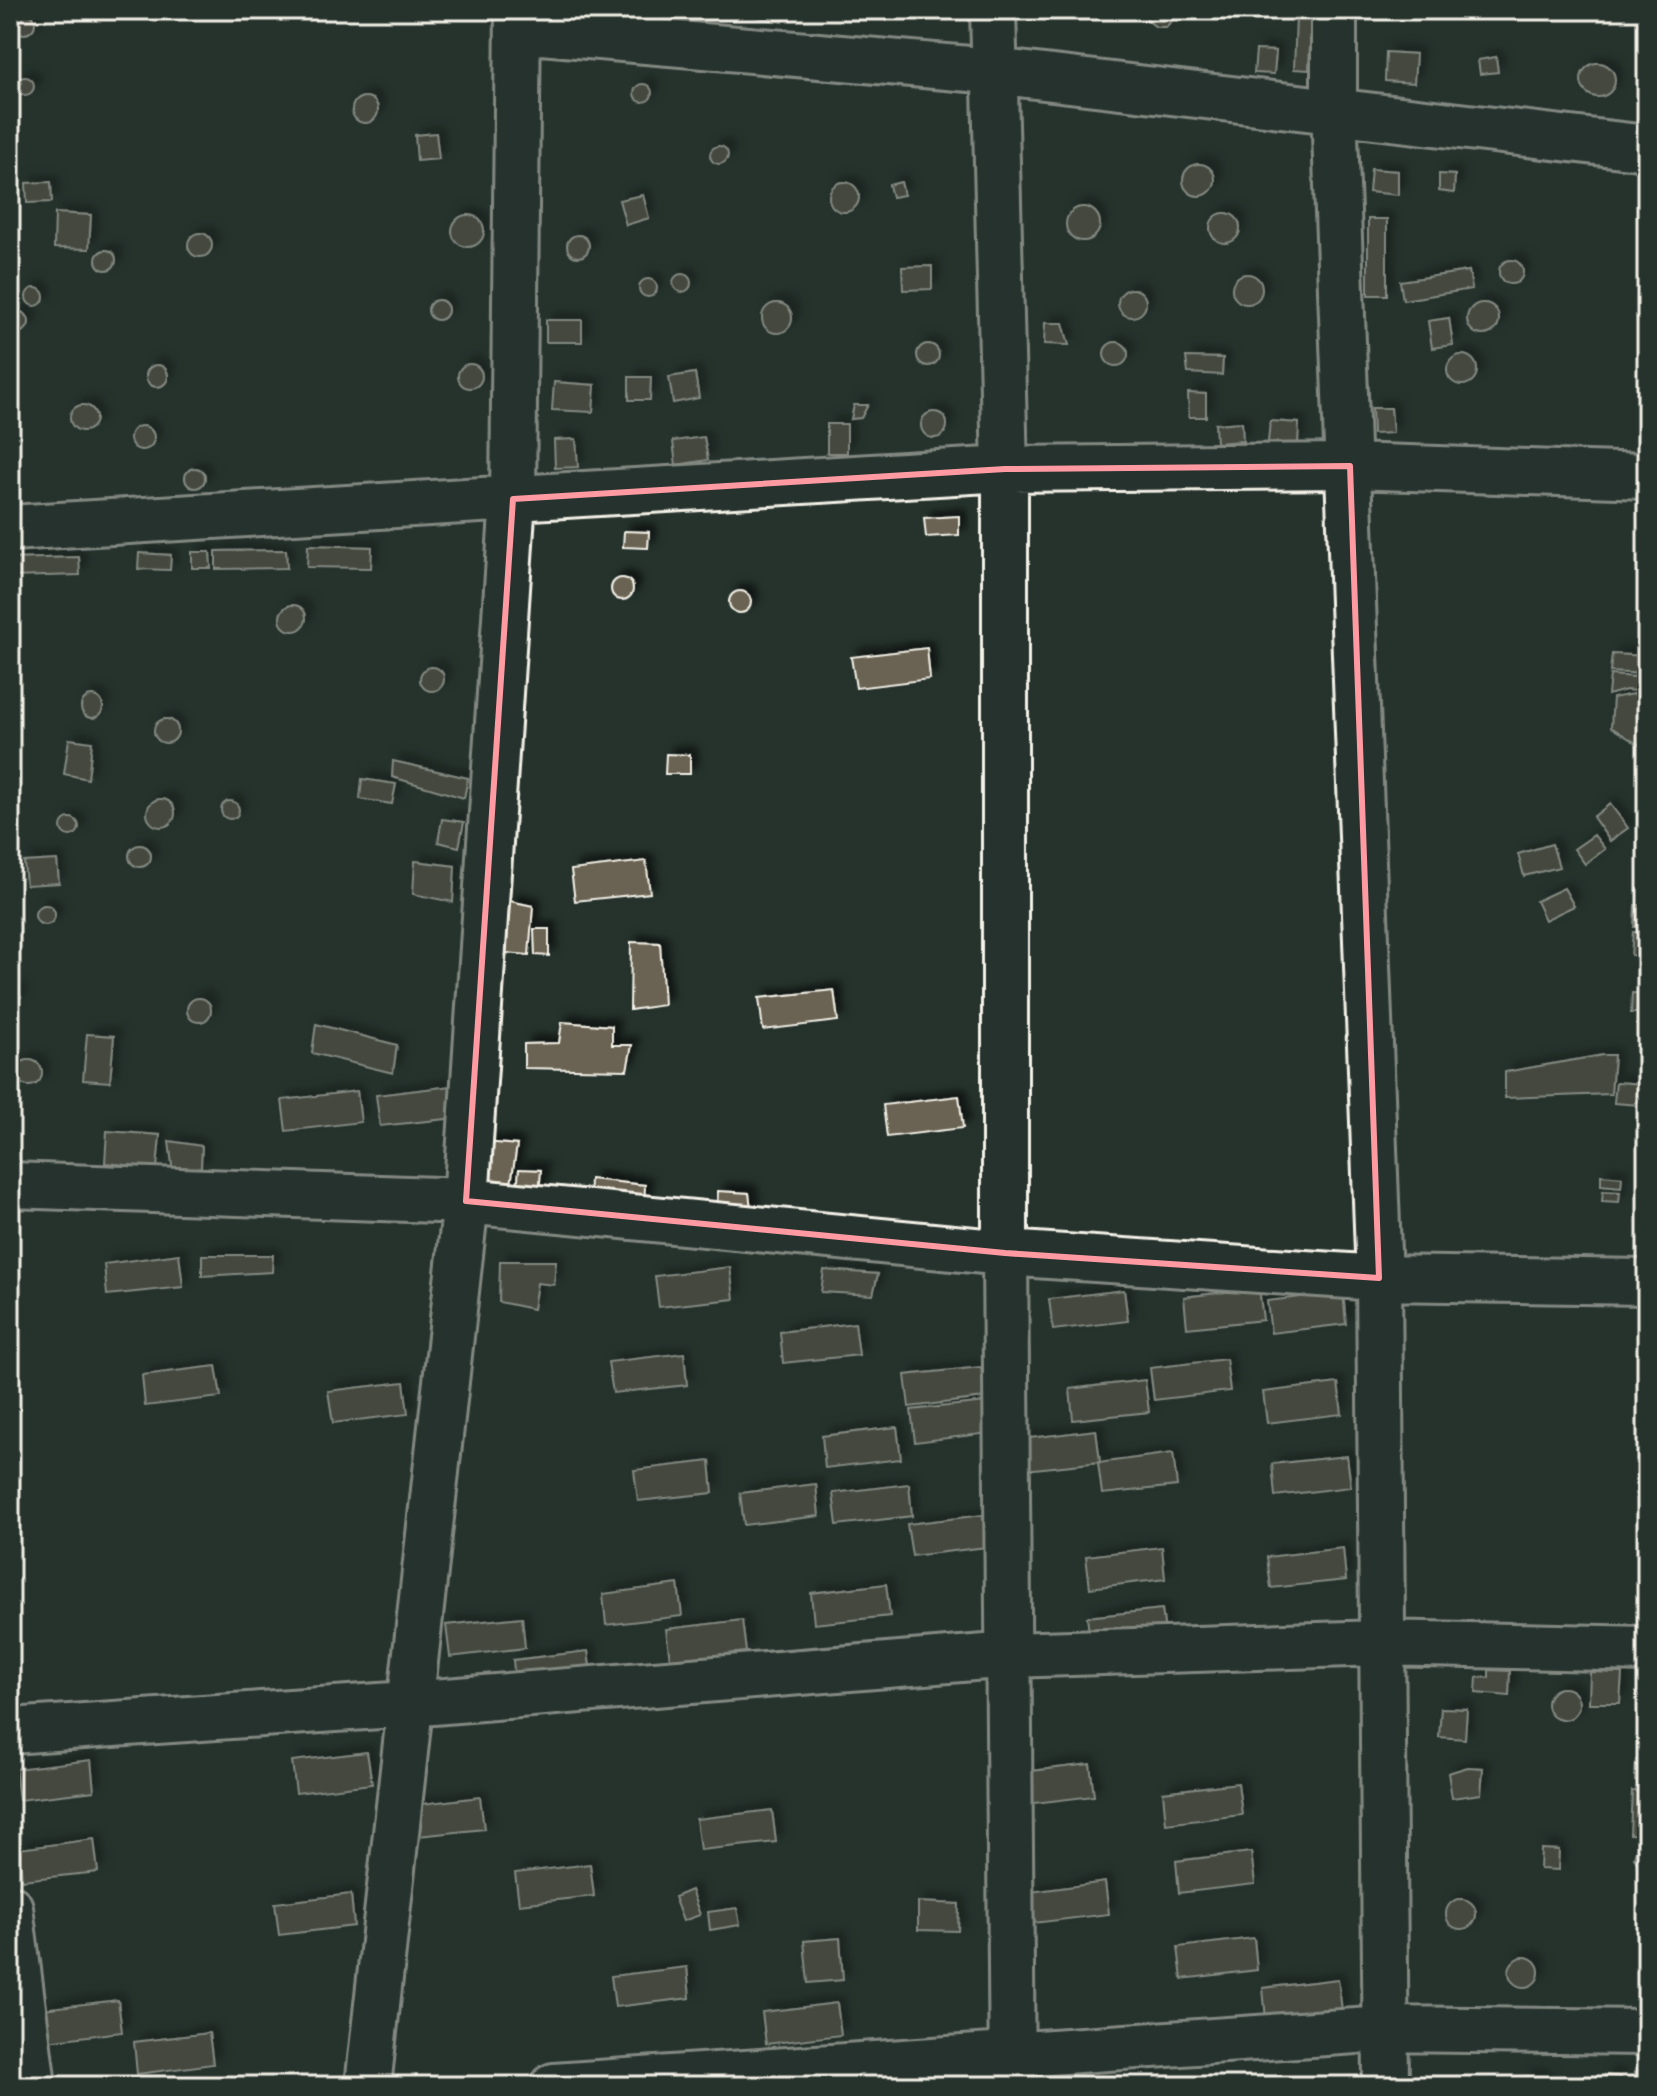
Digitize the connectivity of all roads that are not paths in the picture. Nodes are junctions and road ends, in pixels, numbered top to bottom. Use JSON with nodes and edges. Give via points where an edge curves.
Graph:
{"nodes":[{"id":1,"x":993,"y":10,"type":"edge"},
{"id":2,"x":1334,"y":10,"type":"edge"},
{"id":3,"x":518,"y":20,"type":"edge"},
{"id":4,"x":993,"y":71,"type":"junction"},
{"id":5,"x":1334,"y":108,"type":"junction"},
{"id":6,"x":1647,"y":148,"type":"edge"},
{"id":7,"x":1350,"y":466,"type":"junction"},
{"id":8,"x":1005,"y":469,"type":"junction"},
{"id":9,"x":1647,"y":476,"type":"edge"},
{"id":10,"x":513,"y":499,"type":"junction"},
{"id":11,"x":10,"y":528,"type":"edge"},
{"id":12,"x":10,"y":1185,"type":"edge"},
{"id":13,"x":466,"y":1201,"type":"junction"},
{"id":14,"x":1005,"y":1253,"type":"junction"},
{"id":15,"x":1379,"y":1278,"type":"junction"},
{"id":16,"x":1647,"y":1282,"type":"edge"},
{"id":17,"x":1381,"y":1643,"type":"junction"},
{"id":18,"x":1647,"y":1649,"type":"edge"},
{"id":19,"x":1010,"y":1655,"type":"junction"},
{"id":20,"x":409,"y":1704,"type":"junction"},
{"id":21,"x":10,"y":1731,"type":"edge"},
{"id":22,"x":10,"y":1908,"type":"edge"},
{"id":23,"x":1386,"y":2029,"type":"junction"},
{"id":24,"x":1647,"y":2032,"type":"edge"},
{"id":25,"x":1012,"y":2072,"type":"edge"},
{"id":26,"x":33,"y":2086,"type":"edge"},
{"id":27,"x":368,"y":2086,"type":"edge"},
{"id":28,"x":554,"y":2086,"type":"edge"},
{"id":29,"x":1386,"y":2086,"type":"edge"}],
"edges":[{"from":1,"to":4,"type":"street"},
{"from":2,"to":5,"type":"street"},
{"from":3,"to":4,"type":"street"},
{"from":3,"to":10,"type":"street"},
{"from":4,"to":5,"type":"street"},
{"from":4,"to":8,"type":"street"},
{"from":5,"to":6,"type":"street"},
{"from":5,"to":7,"type":"street"},
{"from":7,"to":8,"type":"street"},
{"from":7,"to":9,"type":"street"},
{"from":7,"to":15,"type":"street"},
{"from":8,"to":10,"type":"street"},
{"from":8,"to":14,"type":"street"},
{"from":10,"to":11,"type":"street"},
{"from":10,"to":13,"type":"street"},
{"from":12,"to":13,"type":"street"},
{"from":13,"to":14,"type":"street"},
{"from":13,"to":20,"type":"street"},
{"from":14,"to":15,"type":"street"},
{"from":14,"to":19,"type":"street"},
{"from":15,"to":16,"type":"street"},
{"from":15,"to":17,"type":"street"},
{"from":17,"to":18,"type":"street"},
{"from":17,"to":19,"type":"street"},
{"from":17,"to":23,"type":"street"},
{"from":19,"to":20,"type":"street"},
{"from":19,"to":25,"type":"street"},
{"from":20,"to":21,"type":"street"},
{"from":20,"to":27,"type":"street"},
{"from":22,"to":26,"type":"street"},
{"from":23,"to":24,"type":"street"},
{"from":23,"to":25,"type":"street"},
{"from":23,"to":29,"type":"street"},
{"from":25,"to":28,"type":"street"}]}
